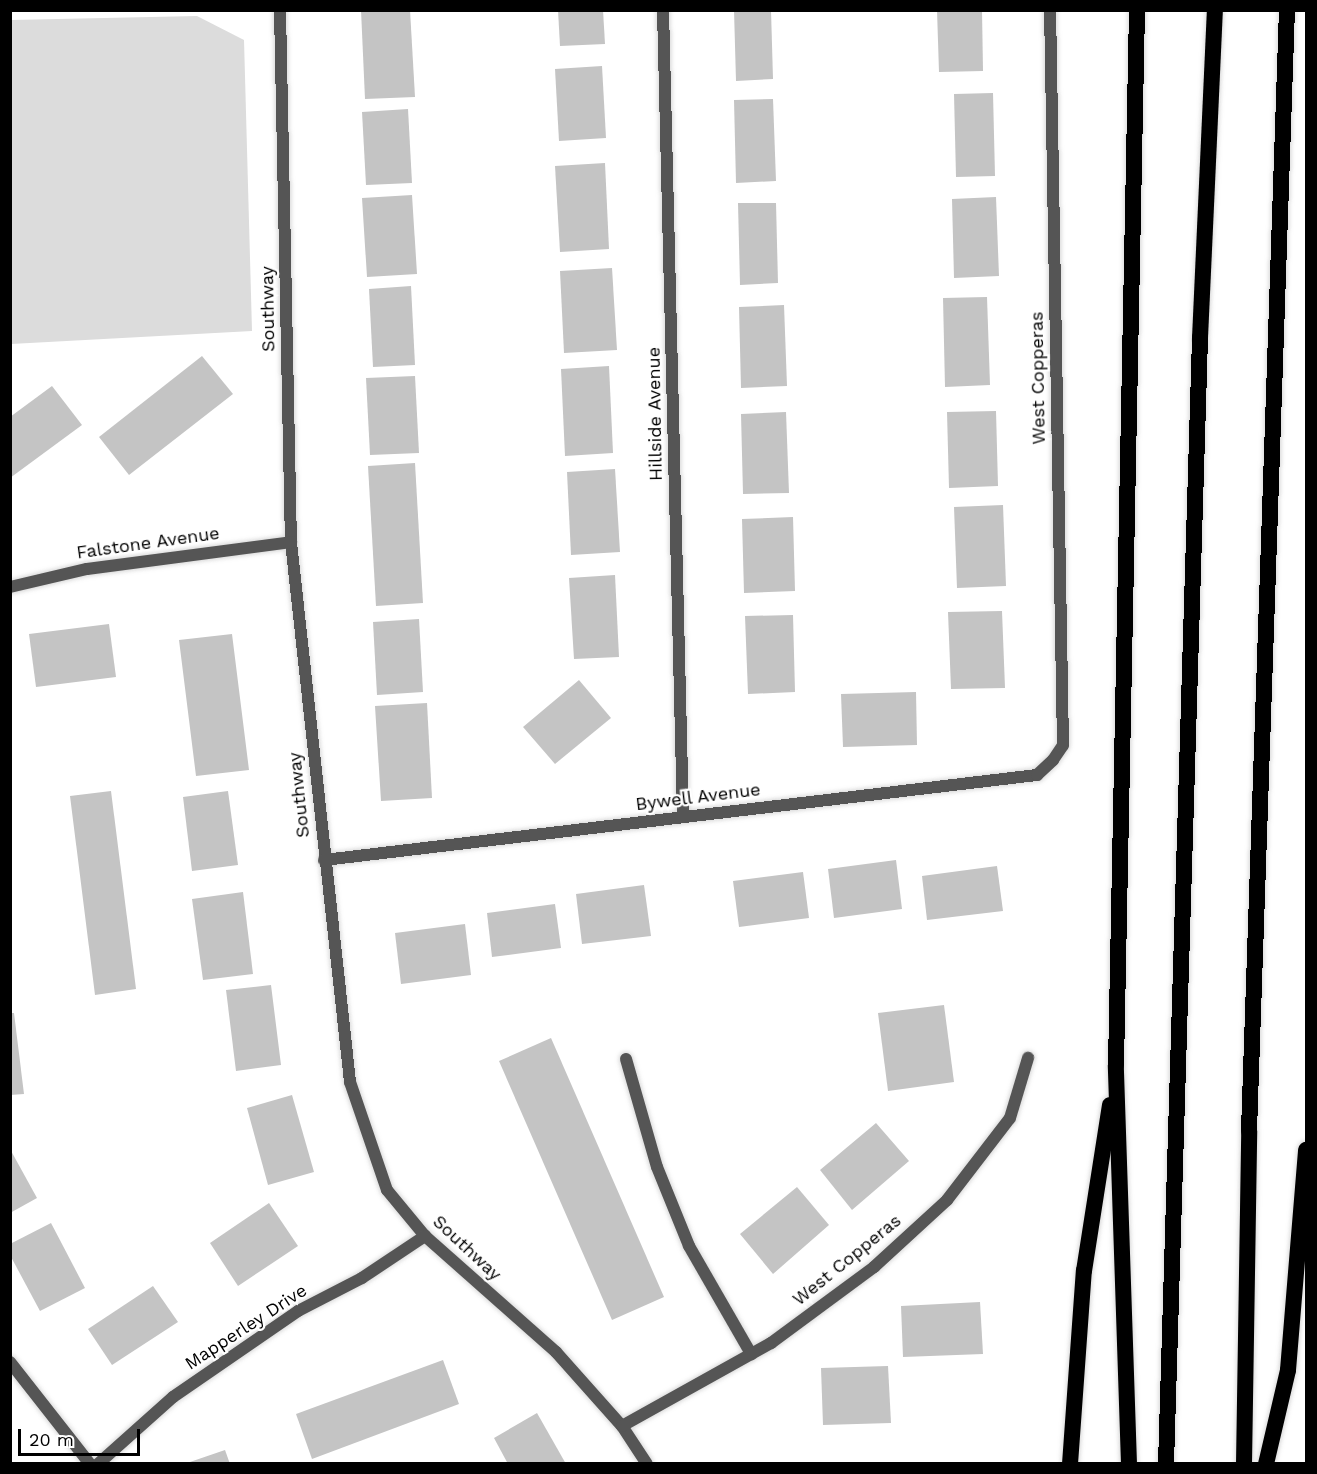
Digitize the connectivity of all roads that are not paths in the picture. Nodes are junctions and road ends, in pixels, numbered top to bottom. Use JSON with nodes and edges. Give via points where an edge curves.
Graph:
{"nodes":[{"id":1,"x":280,"y":10,"type":"edge"},
{"id":2,"x":663,"y":10,"type":"edge"},
{"id":3,"x":1050,"y":10,"type":"edge"},
{"id":4,"x":1137,"y":10,"type":"edge"},
{"id":5,"x":1215,"y":10,"type":"edge"},
{"id":6,"x":1287,"y":10,"type":"edge"},
{"id":7,"x":291,"y":542,"type":"junction"},
{"id":8,"x":10,"y":587,"type":"edge"},
{"id":9,"x":1063,"y":745,"type":"joint"},
{"id":10,"x":683,"y":817,"type":"junction"},
{"id":11,"x":324,"y":860,"type":"junction"},
{"id":12,"x":1028,"y":1058,"type":"dead end"},
{"id":13,"x":626,"y":1059,"type":"dead end"},
{"id":14,"x":1116,"y":1065,"type":"junction"},
{"id":15,"x":1306,"y":1150,"type":"edge"},
{"id":16,"x":425,"y":1236,"type":"junction"},
{"id":17,"x":751,"y":1354,"type":"junction"},
{"id":18,"x":10,"y":1362,"type":"edge"},
{"id":19,"x":622,"y":1426,"type":"junction"},
{"id":20,"x":90,"y":1464,"type":"edge"},
{"id":21,"x":98,"y":1464,"type":"edge"},
{"id":22,"x":647,"y":1464,"type":"edge"},
{"id":23,"x":1070,"y":1464,"type":"edge"},
{"id":24,"x":1129,"y":1464,"type":"edge"},
{"id":25,"x":1166,"y":1464,"type":"edge"},
{"id":26,"x":1244,"y":1464,"type":"edge"},
{"id":27,"x":1266,"y":1464,"type":"edge"}],
"edges":[{"from":1,"to":7,"type":"street","name":"Southway"},
{"from":2,"to":10,"type":"street","name":"Hillside Avenue"},
{"from":3,"to":9,"type":"street","name":"West Copperas"},
{"from":4,"to":14,"type":"highway"},
{"from":5,"to":25,"type":"highway","via":[[1200,350]]},
{"from":6,"to":26,"type":"highway","via":[[1249,1131]]},
{"from":7,"to":8,"type":"street","name":"Falstone Avenue","via":[[87,569]]},
{"from":7,"to":11,"type":"street","name":"Southway"},
{"from":9,"to":10,"type":"street","name":"Bywell Avenue","via":[[1037,776]]},
{"from":10,"to":11,"type":"street","name":"Bywell Avenue"},
{"from":11,"to":16,"type":"street","name":"Southway","via":[[350,1082],[387,1190]]},
{"from":12,"to":17,"type":"street","name":"West Copperas","via":[[1010,1118],[947,1200],[874,1267]]},
{"from":13,"to":17,"type":"street","via":[[657,1167],[689,1246]]},
{"from":14,"to":23,"type":"highway","via":[[1084,1271]]},
{"from":14,"to":24,"type":"highway"},
{"from":15,"to":27,"type":"highway","via":[[1288,1370]]},
{"from":16,"to":19,"type":"street","name":"Southway","via":[[556,1352]]},
{"from":16,"to":21,"type":"street","name":"Mapperley Drive","via":[[362,1278],[298,1311],[173,1397]]},
{"from":17,"to":19,"type":"street","name":"West Copperas"},
{"from":18,"to":20,"type":"street"},
{"from":19,"to":22,"type":"street","name":"Southway"}]}
